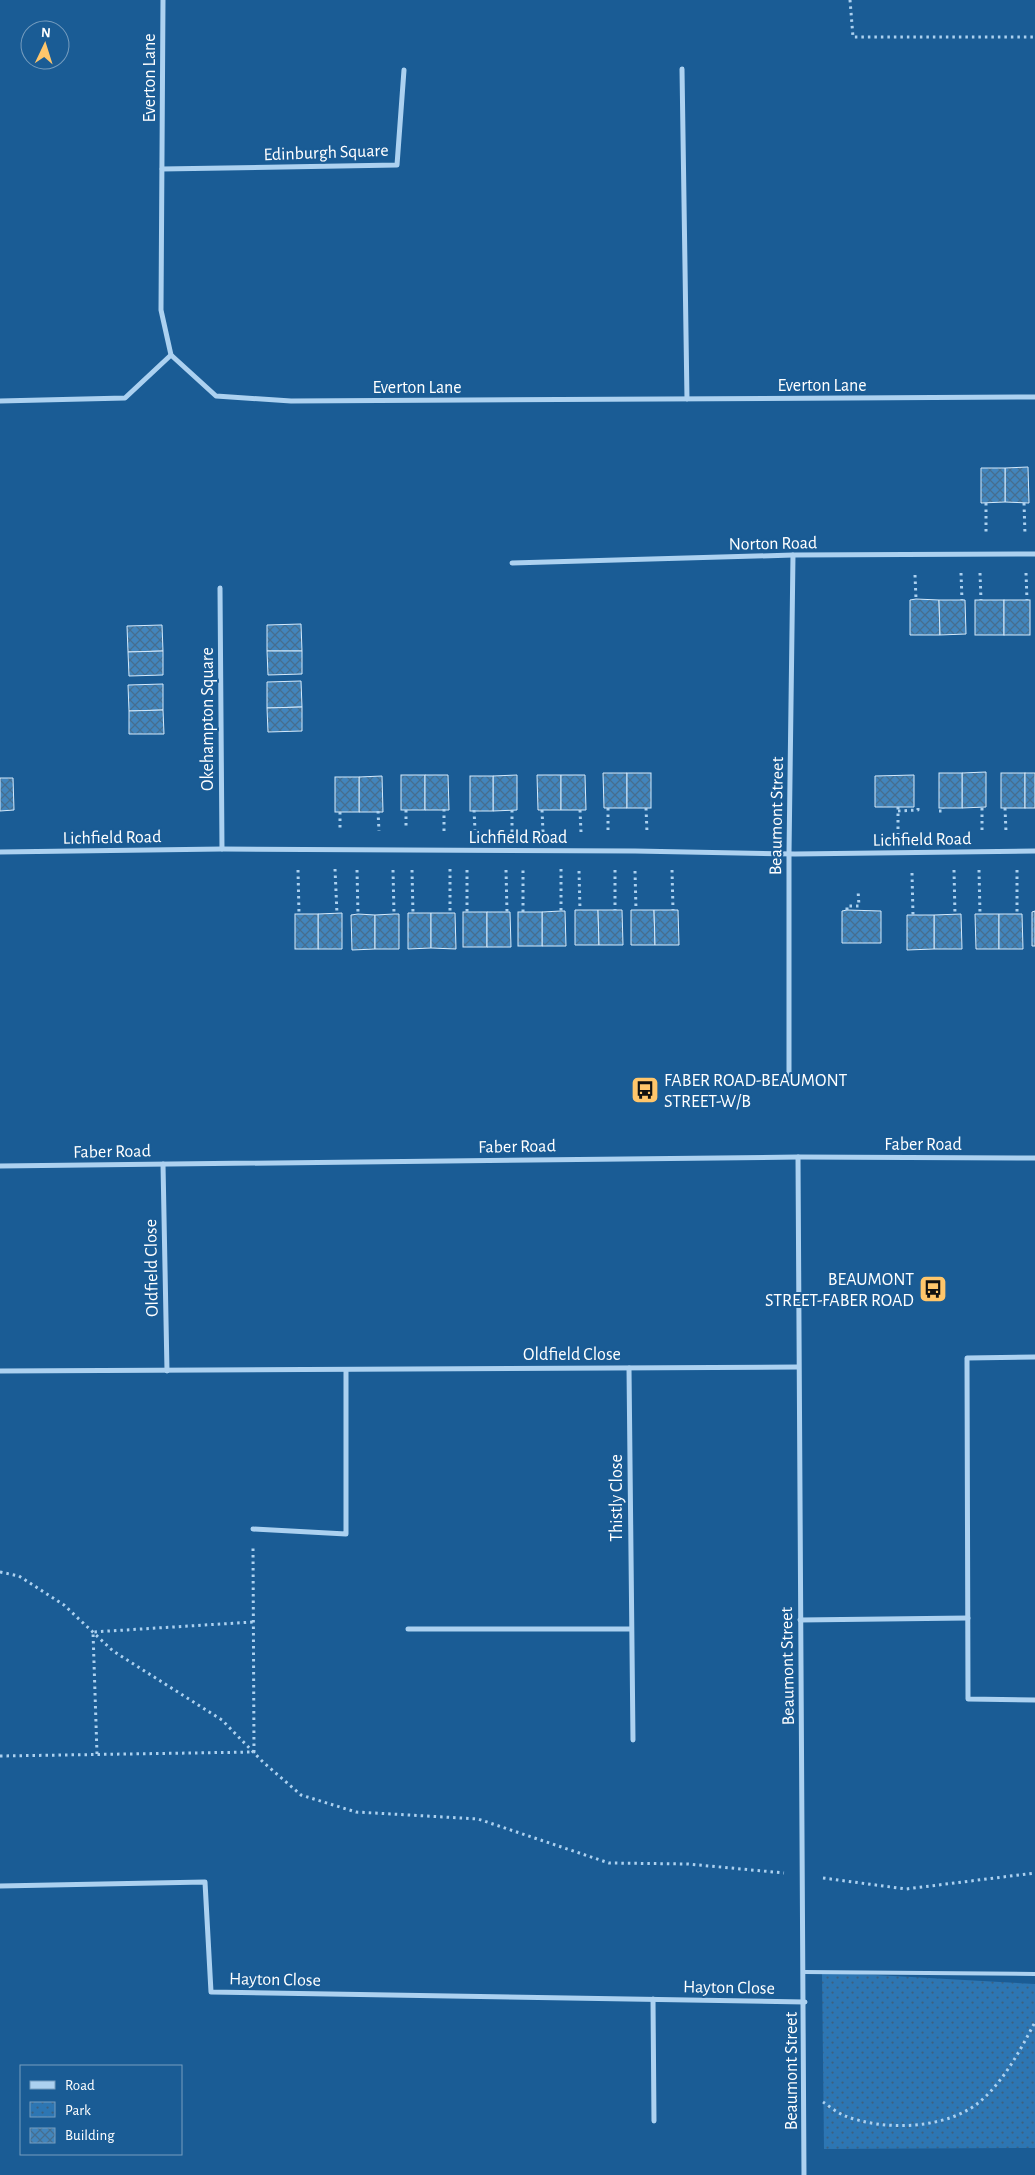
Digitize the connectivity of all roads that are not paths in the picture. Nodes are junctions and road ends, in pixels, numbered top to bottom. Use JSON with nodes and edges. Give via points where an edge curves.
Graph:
{"nodes":[{"id":1,"x":163,"y":0,"type":"edge"},
{"id":2,"x":682,"y":69,"type":"dead end"},
{"id":3,"x":404,"y":70,"type":"dead end"},
{"id":4,"x":162,"y":169,"type":"junction"},
{"id":5,"x":171,"y":355,"type":"junction"},
{"id":6,"x":1035,"y":397,"type":"edge"},
{"id":7,"x":687,"y":399,"type":"junction"},
{"id":8,"x":0,"y":401,"type":"edge"},
{"id":9,"x":1035,"y":554,"type":"edge"},
{"id":10,"x":793,"y":556,"type":"junction"},
{"id":11,"x":512,"y":563,"type":"dead end"},
{"id":12,"x":220,"y":588,"type":"dead end"},
{"id":13,"x":222,"y":849,"type":"junction"},
{"id":14,"x":1035,"y":851,"type":"edge"},
{"id":15,"x":0,"y":852,"type":"edge"},
{"id":16,"x":789,"y":854,"type":"junction"},
{"id":17,"x":789,"y":1078,"type":"dead end"},
{"id":18,"x":798,"y":1157,"type":"junction"},
{"id":19,"x":1035,"y":1158,"type":"edge"},
{"id":20,"x":163,"y":1164,"type":"junction"},
{"id":21,"x":0,"y":1166,"type":"edge"},
{"id":22,"x":1035,"y":1357,"type":"edge"},
{"id":23,"x":798,"y":1367,"type":"junction"},
{"id":24,"x":629,"y":1368,"type":"junction"},
{"id":25,"x":0,"y":1370,"type":"edge"},
{"id":26,"x":167,"y":1370,"type":"junction"},
{"id":27,"x":346,"y":1370,"type":"junction"},
{"id":28,"x":253,"y":1529,"type":"road end"},
{"id":29,"x":968,"y":1618,"type":"junction"},
{"id":30,"x":800,"y":1620,"type":"junction"},
{"id":31,"x":631,"y":1628,"type":"junction"},
{"id":32,"x":408,"y":1629,"type":"dead end"},
{"id":33,"x":1035,"y":1700,"type":"edge"},
{"id":34,"x":632,"y":1740,"type":"dead end"},
{"id":35,"x":0,"y":1886,"type":"edge"},
{"id":36,"x":804,"y":1972,"type":"junction"},
{"id":37,"x":1035,"y":1974,"type":"edge"},
{"id":38,"x":653,"y":2000,"type":"junction"},
{"id":39,"x":805,"y":2002,"type":"junction"},
{"id":40,"x":654,"y":2121,"type":"dead end"},
{"id":41,"x":804,"y":2175,"type":"edge"}],
"edges":[{"from":1,"to":4,"type":"street","name":"Everton Lane"},
{"from":2,"to":7,"type":"street"},
{"from":3,"to":4,"type":"street","name":"Edinburgh Square","via":[[397,165]]},
{"from":4,"to":5,"type":"street","name":"Everton Lane","via":[[160,310]]},
{"from":5,"to":7,"type":"street","name":"Everton Lane","via":[[216,396],[291,401]]},
{"from":5,"to":8,"type":"street","via":[[125,398]]},
{"from":6,"to":7,"type":"street","name":"Everton Lane"},
{"from":9,"to":10,"type":"street","name":"Norton Road"},
{"from":10,"to":11,"type":"street","name":"Norton Road"},
{"from":10,"to":16,"type":"street","name":"Beaumont Street"},
{"from":12,"to":13,"type":"street","name":"Okehampton Square"},
{"from":13,"to":15,"type":"street","name":"Lichfield Road"},
{"from":13,"to":16,"type":"street","name":"Lichfield Road"},
{"from":14,"to":16,"type":"street","name":"Lichfield Road"},
{"from":16,"to":17,"type":"street","name":"Beaumont Street"},
{"from":18,"to":19,"type":"street","name":"Faber Road"},
{"from":18,"to":20,"type":"street","name":"Faber Road"},
{"from":18,"to":23,"type":"street","name":"Beaumont Street"},
{"from":20,"to":21,"type":"street","name":"Faber Road"},
{"from":20,"to":26,"type":"street","name":"Oldfield Close"},
{"from":22,"to":29,"type":"street","via":[[967,1358]]},
{"from":23,"to":24,"type":"street","name":"Oldfield Close"},
{"from":23,"to":30,"type":"street","name":"Beaumont Street"},
{"from":24,"to":27,"type":"street","name":"Oldfield Close"},
{"from":24,"to":31,"type":"street","name":"Thistly Close"},
{"from":25,"to":26,"type":"street","name":"Oldfield Close"},
{"from":26,"to":27,"type":"street","name":"Oldfield Close"},
{"from":27,"to":28,"type":"street","via":[[346,1534]]},
{"from":29,"to":30,"type":"street"},
{"from":29,"to":33,"type":"street","via":[[968,1699]]},
{"from":30,"to":36,"type":"street","name":"Beaumont Street"},
{"from":31,"to":32,"type":"street"},
{"from":31,"to":34,"type":"street","name":"Thistly Close"},
{"from":35,"to":38,"type":"street","name":"Hayton Close","via":[[205,1882],[212,1992]]},
{"from":36,"to":37,"type":"lane"},
{"from":36,"to":39,"type":"street","name":"Beaumont Street"},
{"from":38,"to":39,"type":"street","name":"Hayton Close"},
{"from":38,"to":40,"type":"street"},
{"from":39,"to":41,"type":"street","name":"Beaumont Street"}]}
